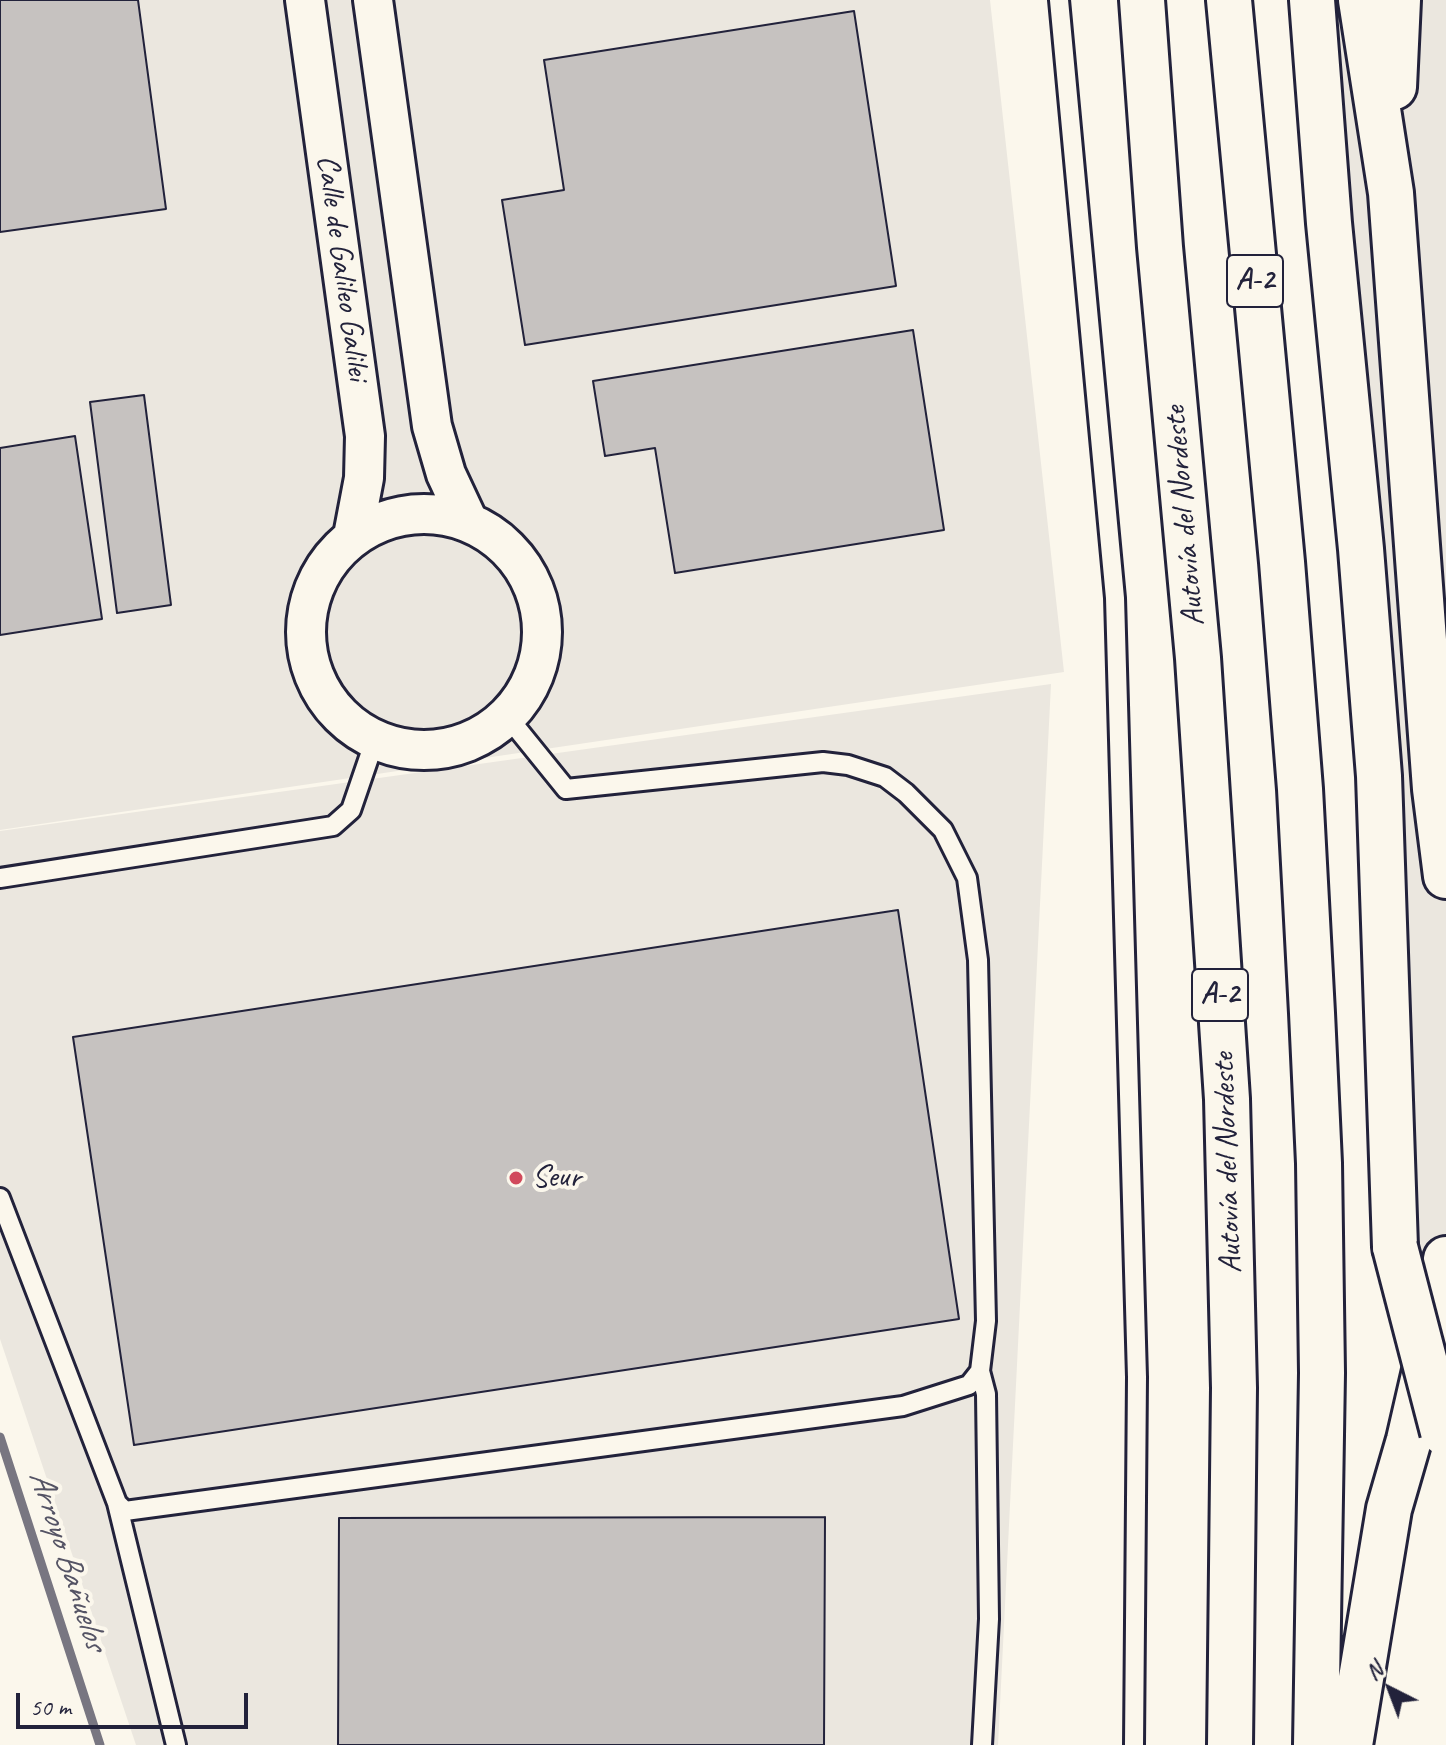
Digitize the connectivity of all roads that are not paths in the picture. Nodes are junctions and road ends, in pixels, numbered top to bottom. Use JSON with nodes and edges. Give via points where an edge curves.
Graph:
{"nodes":[{"id":1,"x":305,"y":0,"type":"edge"},
{"id":2,"x":373,"y":0,"type":"edge"},
{"id":3,"x":1059,"y":0,"type":"edge"},
{"id":4,"x":1118,"y":0,"type":"edge"},
{"id":5,"x":1142,"y":0,"type":"edge"},
{"id":6,"x":1229,"y":0,"type":"edge"},
{"id":7,"x":1312,"y":0,"type":"edge"},
{"id":8,"x":1361,"y":0,"type":"edge"},
{"id":9,"x":1398,"y":0,"type":"edge"},
{"id":10,"x":1391,"y":193,"type":"junction"},
{"id":11,"x":1160,"y":247,"type":"junction"},
{"id":12,"x":468,"y":521,"type":"junction"},
{"id":13,"x":353,"y":536,"type":"junction"},
{"id":14,"x":507,"y":716,"type":"junction"},
{"id":15,"x":375,"y":740,"type":"junction"},
{"id":16,"x":1446,"y":876,"type":"edge"},
{"id":17,"x":0,"y":878,"type":"edge"},
{"id":18,"x":0,"y":1198,"type":"edge"},
{"id":19,"x":1446,"y":1259,"type":"edge"},
{"id":20,"x":980,"y":1371,"type":"junction"},
{"id":21,"x":1443,"y":1432,"type":"dead end"},
{"id":22,"x":117,"y":1503,"type":"junction"},
{"id":23,"x":176,"y":1745,"type":"edge"},
{"id":24,"x":982,"y":1745,"type":"edge"},
{"id":25,"x":1134,"y":1745,"type":"edge"},
{"id":26,"x":1230,"y":1745,"type":"edge"},
{"id":27,"x":1316,"y":1745,"type":"edge"},
{"id":28,"x":1350,"y":1745,"type":"edge"}],
"edges":[{"from":1,"to":13,"type":"street","name":"Calle de Galileo Galilei","via":[[365,436],[364,478]]},
{"from":2,"to":12,"type":"street","name":"Calle de Galileo Galilei","via":[[432,426]]},
{"from":3,"to":25,"type":"lane","via":[[1115,598],[1137,1377]]},
{"from":4,"to":11,"type":"main road"},
{"from":5,"to":11,"type":"main road","number":"A-2"},
{"from":6,"to":27,"type":"main road","number":"A-2","via":[[1284,592],[1312,1013],[1322,1373]]},
{"from":7,"to":21,"type":"main road","bridge":true,"via":[[1379,776],[1395,1247]]},
{"from":8,"to":10,"type":"main road"},
{"from":9,"to":10,"type":"main road"},
{"from":10,"to":16,"type":"main road"},
{"from":11,"to":26,"type":"main road","name":"Autovía del Nordeste","number":"A-2","via":[[1198,658],[1227,1099],[1234,1388]]},
{"from":12,"to":13,"type":"street","via":[[430,513],[392,517]]},
{"from":12,"to":14,"type":"street","via":[[503,543],[527,573],[540,609],[541,647],[528,688]]},
{"from":13,"to":15,"type":"street","via":[[330,558],[313,588],[305,636],[312,674],[334,711]]},
{"from":14,"to":15,"type":"street","via":[[482,735],[450,748],[412,750]]},
{"from":14,"to":20,"type":"lane","via":[[566,789],[823,762],[885,777],[943,830],[967,878],[978,960],[986,1321]]},
{"from":15,"to":17,"type":"lane","via":[[351,810],[333,826]]},
{"from":18,"to":22,"type":"lane"},
{"from":19,"to":28,"type":"main road","via":[[1431,1347],[1389,1509]]},
{"from":20,"to":22,"type":"lane","via":[[969,1385],[903,1406],[125,1511]]},
{"from":20,"to":24,"type":"lane","via":[[986,1394],[989,1619]]},
{"from":22,"to":23,"type":"lane"}]}
